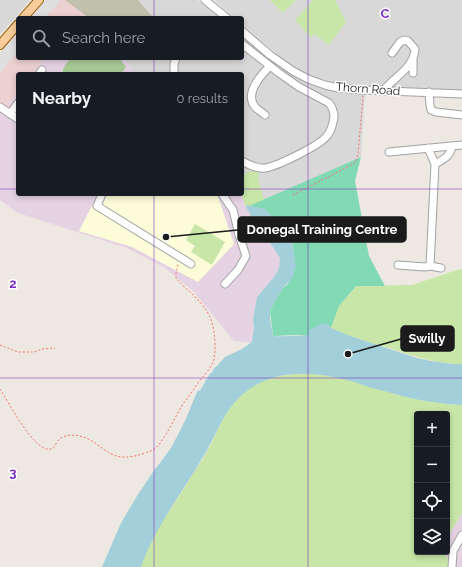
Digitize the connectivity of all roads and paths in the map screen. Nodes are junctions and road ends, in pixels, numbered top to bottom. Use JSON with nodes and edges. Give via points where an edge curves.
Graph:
{"nodes":[{"id":1,"x":39,"y":0,"type":"edge"},
{"id":2,"x":205,"y":0,"type":"edge"},
{"id":3,"x":25,"y":16,"type":"edge"},
{"id":4,"x":225,"y":16,"type":"edge"},
{"id":5,"x":16,"y":26,"type":"edge"},
{"id":6,"x":244,"y":33,"type":"edge"},
{"id":7,"x":0,"y":45,"type":"edge"},
{"id":8,"x":244,"y":46,"type":"edge"},
{"id":9,"x":392,"y":53,"type":"dead end"},
{"id":10,"x":413,"y":58,"type":"junction"},
{"id":11,"x":175,"y":60,"type":"edge"},
{"id":12,"x":270,"y":66,"type":"junction"},
{"id":13,"x":293,"y":71,"type":"junction"},
{"id":14,"x":174,"y":72,"type":"edge"},
{"id":15,"x":413,"y":73,"type":"dead end"},
{"id":16,"x":287,"y":78,"type":"junction"},
{"id":17,"x":363,"y":90,"type":"junction"},
{"id":18,"x":383,"y":91,"type":"junction"},
{"id":19,"x":429,"y":92,"type":"junction"},
{"id":20,"x":462,"y":94,"type":"edge"},
{"id":21,"x":16,"y":106,"type":"edge"},
{"id":22,"x":0,"y":107,"type":"edge"},
{"id":23,"x":10,"y":114,"type":"junction"},
{"id":24,"x":265,"y":115,"type":"dead end"},
{"id":25,"x":462,"y":115,"type":"edge"},
{"id":26,"x":16,"y":118,"type":"edge"},
{"id":27,"x":462,"y":145,"type":"edge"},
{"id":28,"x":452,"y":146,"type":"junction"},
{"id":29,"x":428,"y":148,"type":"junction"},
{"id":30,"x":389,"y":152,"type":"dead end"},
{"id":31,"x":244,"y":162,"type":"edge"},
{"id":32,"x":435,"y":164,"type":"junction"},
{"id":33,"x":293,"y":195,"type":"dead end"},
{"id":34,"x":101,"y":196,"type":"edge"},
{"id":35,"x":223,"y":196,"type":"edge"},
{"id":36,"x":180,"y":258,"type":"junction"},
{"id":37,"x":191,"y":264,"type":"dead end"},
{"id":38,"x":398,"y":265,"type":"dead end"},
{"id":39,"x":430,"y":266,"type":"junction"},
{"id":40,"x":441,"y":268,"type":"dead end"},
{"id":41,"x":225,"y":284,"type":"dead end"},
{"id":42,"x":0,"y":345,"type":"edge"},
{"id":43,"x":55,"y":348,"type":"dead end"},
{"id":44,"x":0,"y":389,"type":"edge"},
{"id":45,"x":462,"y":535,"type":"edge"},
{"id":46,"x":452,"y":567,"type":"edge"}],
"edges":[{"from":1,"to":3,"type":"main road"},
{"from":2,"to":4,"type":"street"},
{"from":5,"to":7,"type":"main road"},
{"from":6,"to":13,"type":"street","name":"Thorn Road"},
{"from":8,"to":12,"type":"street"},
{"from":9,"to":10,"type":"street","via":[[404,40],[415,49]]},
{"from":10,"to":15,"type":"street"},
{"from":10,"to":18,"type":"street","via":[[405,70]]},
{"from":11,"to":14,"type":"street"},
{"from":12,"to":16,"type":"street"},
{"from":12,"to":24,"type":"street","via":[[252,92],[255,106]]},
{"from":13,"to":16,"type":"street"},
{"from":13,"to":17,"type":"street","name":"Thorn Road","via":[[325,85]]},
{"from":16,"to":31,"type":"street","via":[[333,107],[334,119],[330,132],[315,146],[272,166],[258,168]]},
{"from":17,"to":18,"type":"street","name":"Thorn Road"},
{"from":17,"to":33,"type":"path","via":[[358,154],[355,163]]},
{"from":18,"to":19,"type":"street","name":"Thorn Road"},
{"from":19,"to":20,"type":"street","name":"Thorn Road"},
{"from":19,"to":25,"type":"street","via":[[431,110]]},
{"from":21,"to":23,"type":"street"},
{"from":22,"to":23,"type":"street"},
{"from":23,"to":26,"type":"street"},
{"from":27,"to":28,"type":"street"},
{"from":28,"to":29,"type":"street"},
{"from":28,"to":32,"type":"street","via":[[449,156]]},
{"from":29,"to":30,"type":"street"},
{"from":29,"to":32,"type":"street"},
{"from":32,"to":39,"type":"street"},
{"from":34,"to":36,"type":"street","via":[[97,206]]},
{"from":35,"to":41,"type":"street","via":[[233,210],[246,256]]},
{"from":36,"to":37,"type":"street"},
{"from":36,"to":44,"type":"path","via":[[176,278],[210,316],[214,359],[156,448],[120,458],[87,438],[79,436],[64,436],[58,440],[55,447],[45,448],[25,430]]},
{"from":38,"to":39,"type":"street"},
{"from":39,"to":40,"type":"street"},
{"from":42,"to":43,"type":"path","via":[[18,352]]},
{"from":45,"to":46,"type":"street","via":[[453,551]]}]}
